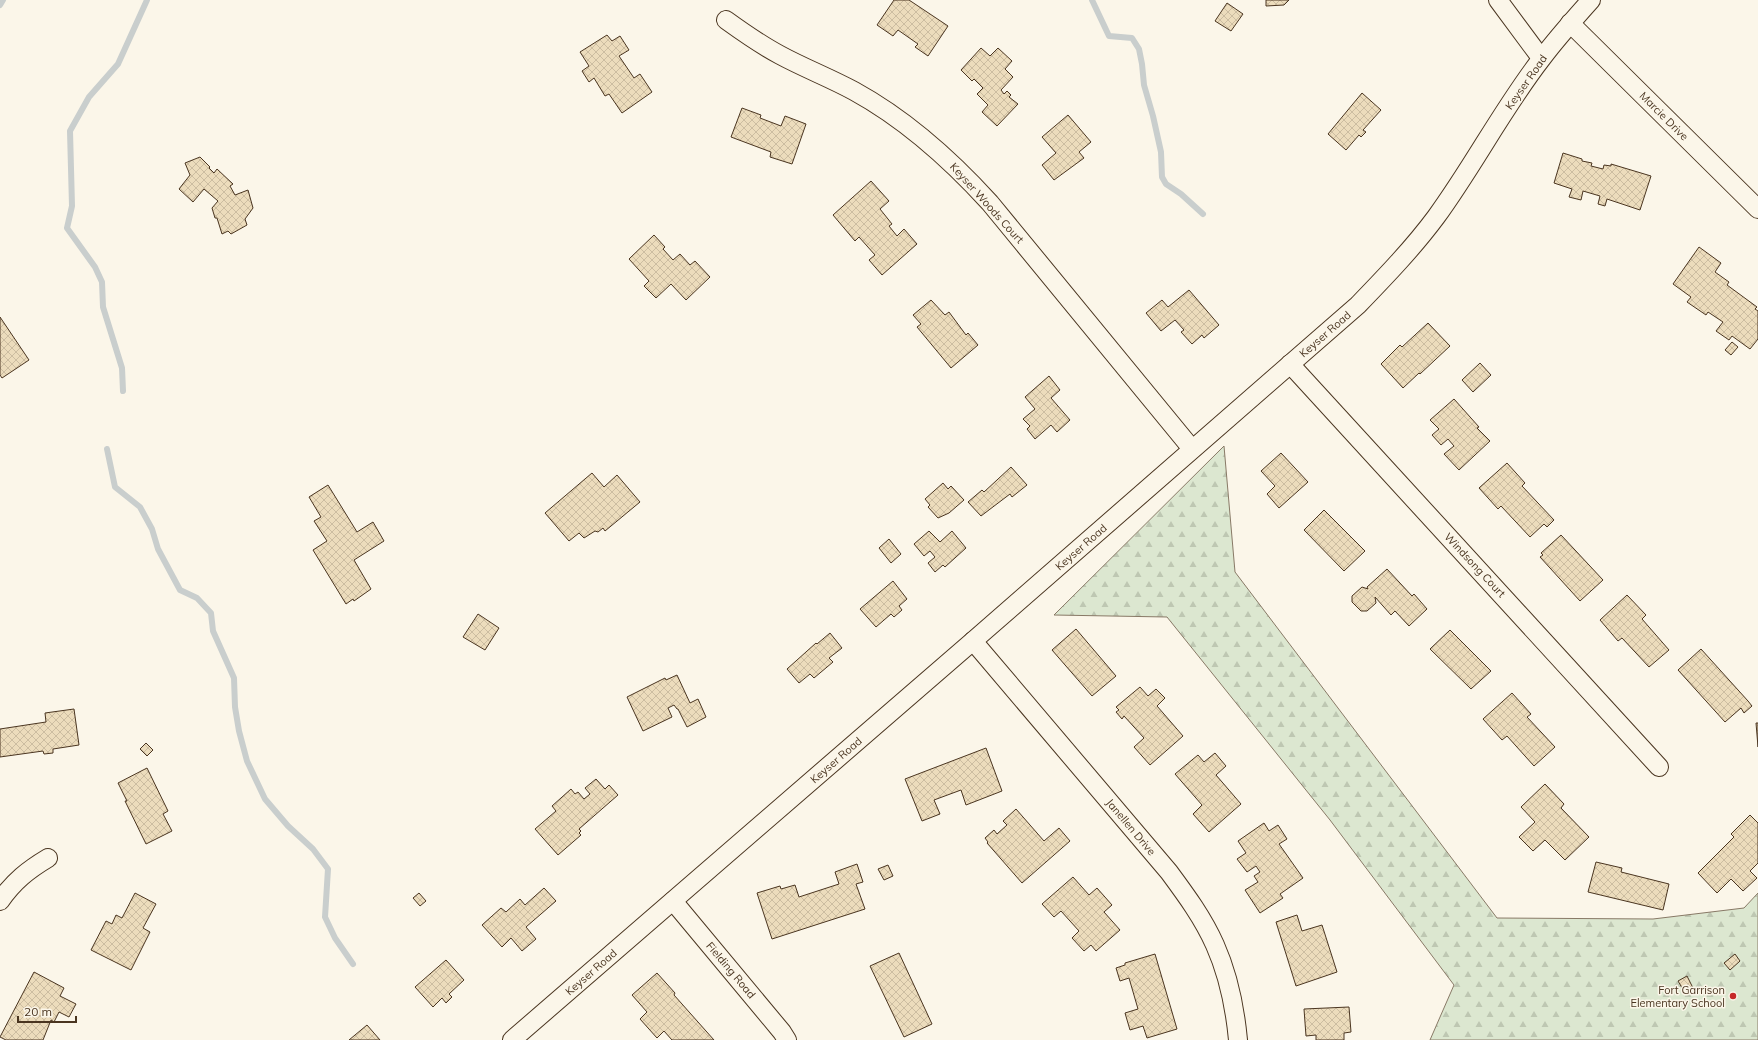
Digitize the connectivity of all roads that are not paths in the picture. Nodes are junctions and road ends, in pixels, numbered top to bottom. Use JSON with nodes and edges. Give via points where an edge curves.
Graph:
{"nodes":[{"id":1,"x":1498,"y":0,"type":"edge"},
{"id":2,"x":1590,"y":0,"type":"edge"},
{"id":3,"x":726,"y":20,"type":"dead end"},
{"id":4,"x":1570,"y":23,"type":"junction"},
{"id":5,"x":1541,"y":58,"type":"junction"},
{"id":6,"x":1758,"y":209,"type":"edge"},
{"id":7,"x":1290,"y":364,"type":"junction"},
{"id":8,"x":1192,"y":449,"type":"junction"},
{"id":9,"x":973,"y":641,"type":"junction"},
{"id":10,"x":1659,"y":767,"type":"dead end"},
{"id":11,"x":48,"y":858,"type":"dead end"},
{"id":12,"x":0,"y":901,"type":"edge"},
{"id":13,"x":673,"y":901,"type":"junction"},
{"id":14,"x":512,"y":1040,"type":"edge"},
{"id":15,"x":787,"y":1040,"type":"edge"},
{"id":16,"x":1238,"y":1040,"type":"edge"}],
"edges":[{"from":1,"to":5,"type":"street"},
{"from":2,"to":4,"type":"street","name":"Keyser Road"},
{"from":3,"to":8,"type":"street","name":"Keyser Woods Court","via":[[753,40],[854,91],[936,147],[990,203]]},
{"from":4,"to":5,"type":"street","name":"Keyser Road"},
{"from":4,"to":6,"type":"street","name":"Marcie Drive"},
{"from":5,"to":7,"type":"street","name":"Keyser Road","via":[[1458,186],[1417,241],[1358,305]]},
{"from":7,"to":8,"type":"street","name":"Keyser Road"},
{"from":7,"to":10,"type":"street","name":"Windsong Court"},
{"from":8,"to":9,"type":"street","name":"Keyser Road"},
{"from":9,"to":13,"type":"street","name":"Keyser Road"},
{"from":9,"to":16,"type":"street","name":"Janellen Drive","via":[[1186,894],[1215,945],[1228,983]]},
{"from":11,"to":12,"type":"street","via":[[26,871]]},
{"from":13,"to":14,"type":"street","name":"Keyser Road"},
{"from":13,"to":15,"type":"street","name":"Fielding Road"}]}
